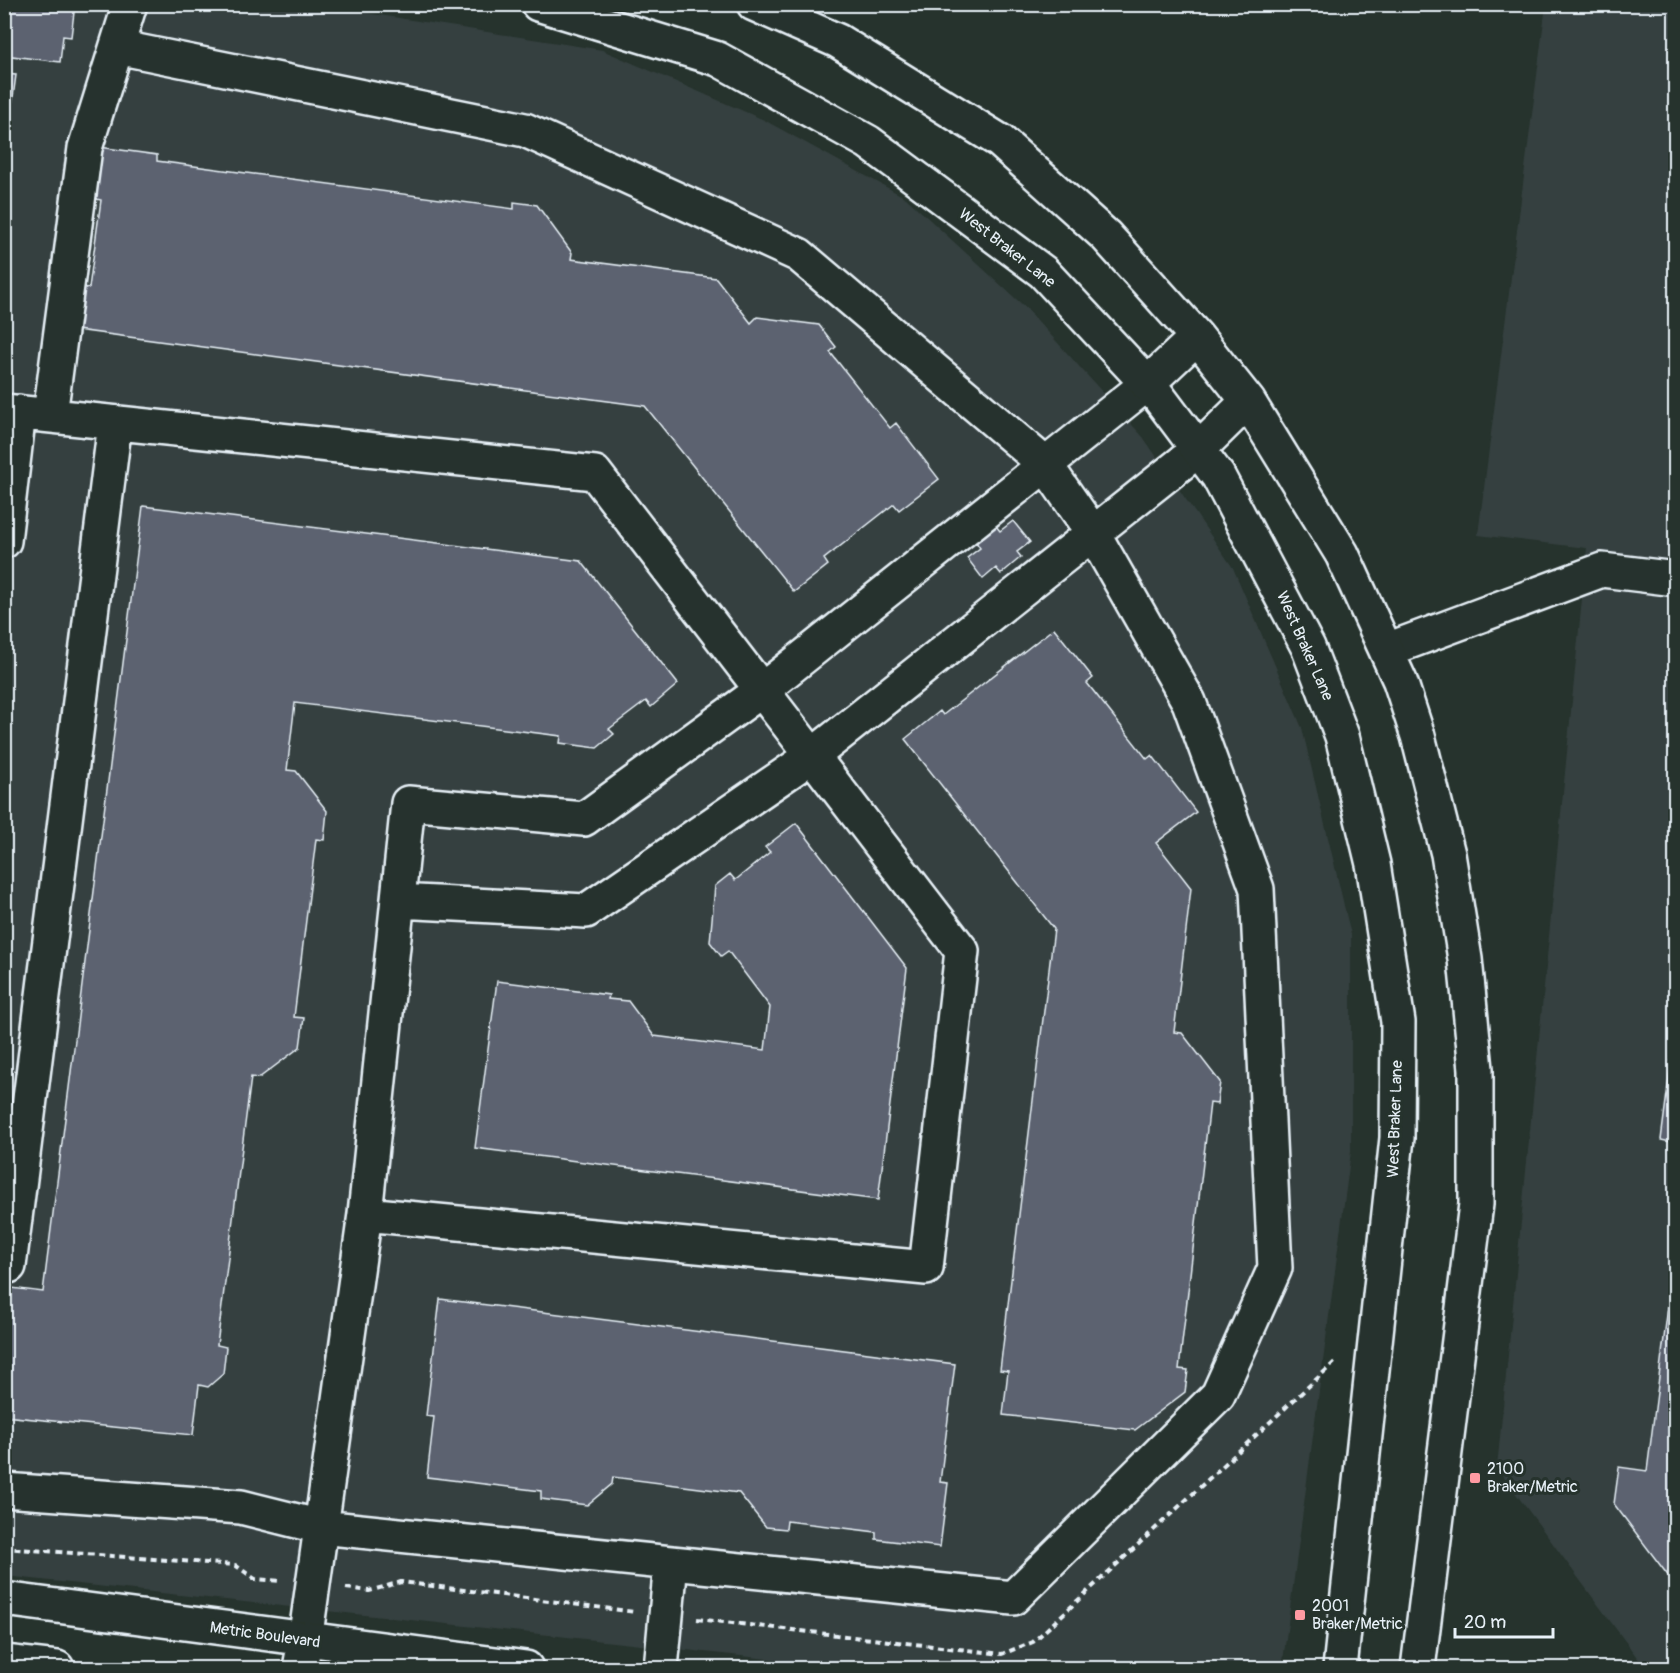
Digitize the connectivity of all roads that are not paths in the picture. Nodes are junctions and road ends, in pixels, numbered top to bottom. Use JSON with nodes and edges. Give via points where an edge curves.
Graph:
{"nodes":[{"id":1,"x":130,"y":4,"type":"edge"},
{"id":2,"x":538,"y":4,"type":"edge"},
{"id":3,"x":754,"y":4,"type":"edge"},
{"id":4,"x":117,"y":47,"type":"junction"},
{"id":5,"x":1197,"y":337,"type":"junction"},
{"id":6,"x":1147,"y":384,"type":"junction"},
{"id":7,"x":1248,"y":401,"type":"junction"},
{"id":8,"x":24,"y":413,"type":"edge"},
{"id":9,"x":115,"y":423,"type":"junction"},
{"id":10,"x":1198,"y":450,"type":"junction"},
{"id":11,"x":1045,"y":464,"type":"junction"},
{"id":12,"x":1093,"y":532,"type":"junction"},
{"id":13,"x":4,"y":541,"type":"edge"},
{"id":14,"x":1676,"y":579,"type":"edge"},
{"id":15,"x":1387,"y":650,"type":"junction"},
{"id":16,"x":762,"y":690,"type":"junction"},
{"id":17,"x":812,"y":756,"type":"junction"},
{"id":18,"x":398,"y":901,"type":"junction"},
{"id":19,"x":365,"y":1214,"type":"junction"},
{"id":20,"x":4,"y":1266,"type":"edge"},
{"id":21,"x":4,"y":1490,"type":"edge"},
{"id":22,"x":321,"y":1527,"type":"junction"},
{"id":23,"x":671,"y":1563,"type":"junction"},
{"id":24,"x":4,"y":1599,"type":"edge"},
{"id":25,"x":303,"y":1655,"type":"edge"},
{"id":26,"x":4,"y":1662,"type":"edge"},
{"id":27,"x":57,"y":1668,"type":"edge"},
{"id":28,"x":526,"y":1668,"type":"edge"},
{"id":29,"x":661,"y":1668,"type":"edge"},
{"id":30,"x":1340,"y":1668,"type":"edge"},
{"id":31,"x":1418,"y":1668,"type":"edge"}],
"edges":[{"from":1,"to":4,"type":"main road"},
{"from":2,"to":6,"type":"main road","name":"West Braker Lane","via":[[718,59],[868,142],[1043,272]]},
{"from":3,"to":5,"type":"main road","via":[[838,41],[1000,141],[1106,236]]},
{"from":4,"to":8,"type":"main road","via":[[85,148]]},
{"from":4,"to":11,"type":"main road","via":[[525,130],[799,255]]},
{"from":5,"to":6,"type":"main road"},
{"from":5,"to":7,"type":"main road"},
{"from":6,"to":10,"type":"main road","name":"West Braker Lane"},
{"from":6,"to":11,"type":"main road"},
{"from":7,"to":10,"type":"main road"},
{"from":7,"to":15,"type":"main road","via":[[1342,554]]},
{"from":8,"to":9,"type":"main road"},
{"from":8,"to":13,"type":"main road"},
{"from":9,"to":16,"type":"main road","via":[[595,473]]},
{"from":9,"to":20,"type":"main road","via":[[9,1266]]},
{"from":10,"to":12,"type":"main road"},
{"from":10,"to":30,"type":"main road","name":"West Braker Lane","via":[[1218,476],[1280,590],[1308,647],[1342,736],[1373,864],[1398,1022],[1397,1138]]},
{"from":11,"to":12,"type":"main road"},
{"from":11,"to":16,"type":"main road"},
{"from":12,"to":17,"type":"main road"},
{"from":12,"to":23,"type":"main road","via":[[1189,702],[1257,889],[1275,1268],[1218,1395],[1013,1598]]},
{"from":14,"to":15,"type":"main road","via":[[1602,570]]},
{"from":15,"to":31,"type":"main road","via":[[1418,736],[1448,855],[1465,959],[1476,1069],[1476,1204]]},
{"from":16,"to":17,"type":"main road"},
{"from":16,"to":18,"type":"main road","via":[[584,819],[408,803]]},
{"from":17,"to":18,"type":"main road","via":[[586,910]]},
{"from":17,"to":19,"type":"main road","via":[[962,951],[927,1268]]},
{"from":18,"to":19,"type":"main road"},
{"from":19,"to":22,"type":"main road"},
{"from":21,"to":22,"type":"main road","via":[[241,1507]]},
{"from":22,"to":23,"type":"main road"},
{"from":22,"to":25,"type":"main road"},
{"from":23,"to":29,"type":"main road"},
{"from":24,"to":25,"type":"main road","name":"Metric Boulevard"},
{"from":25,"to":28,"type":"main road","name":"Metric Boulevard"},
{"from":26,"to":27,"type":"main road"}]}
